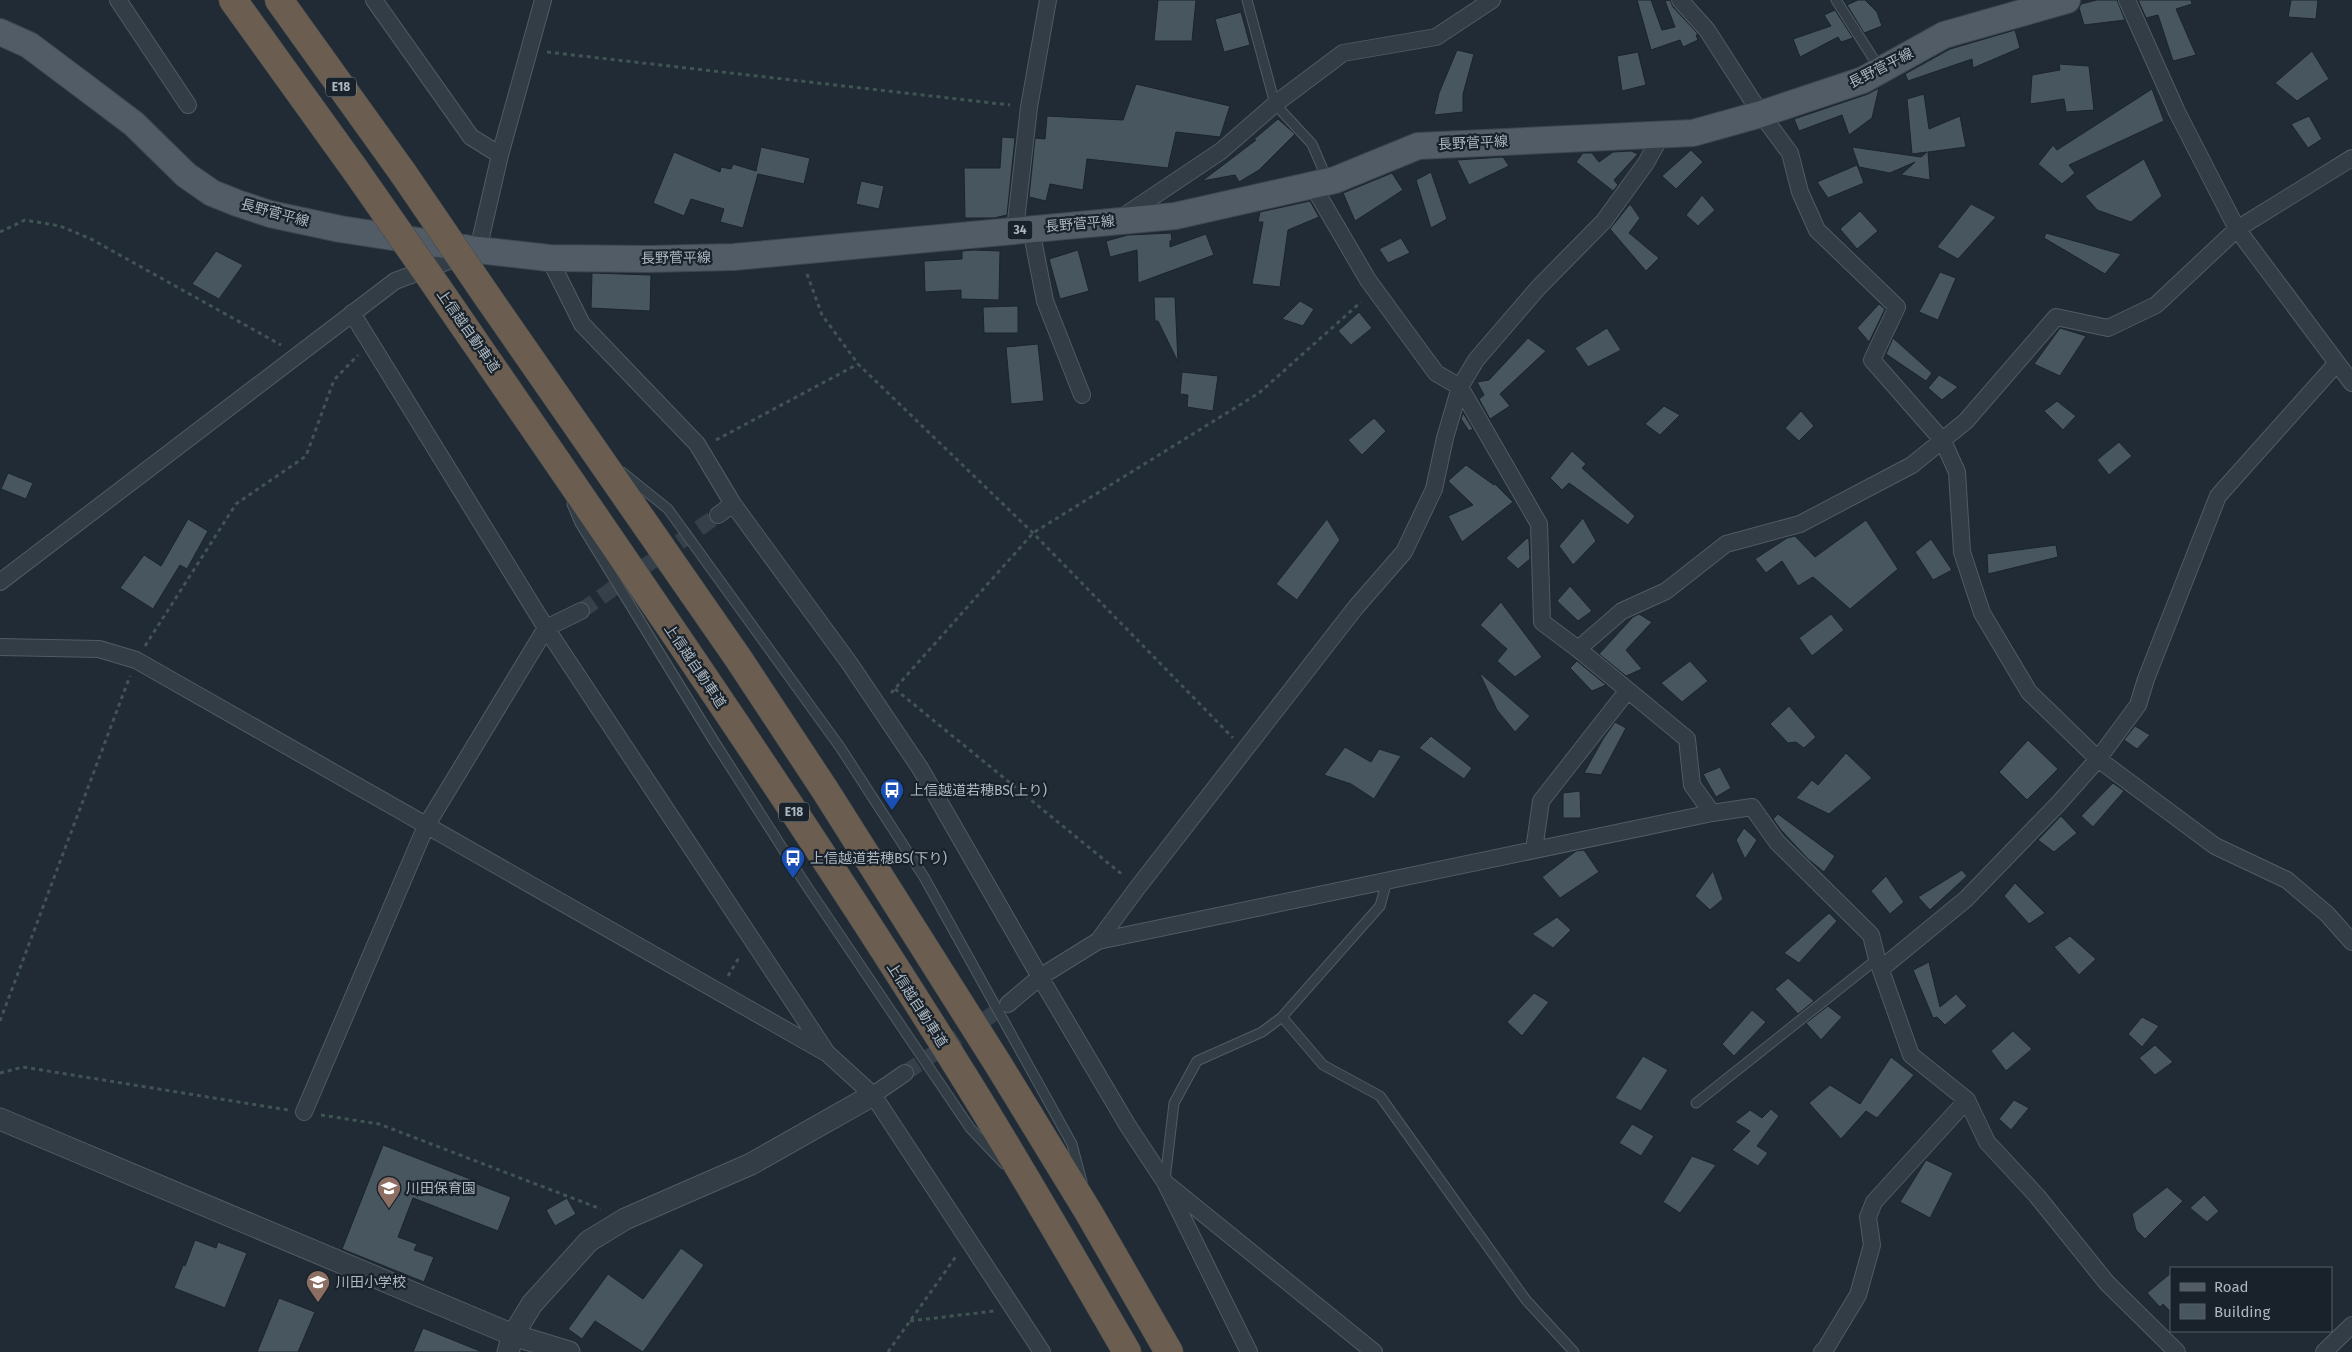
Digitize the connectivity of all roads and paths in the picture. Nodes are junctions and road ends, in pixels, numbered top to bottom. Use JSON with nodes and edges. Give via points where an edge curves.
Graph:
{"nodes":[{"id":1,"x":118,"y":0,"type":"edge"},
{"id":2,"x":233,"y":0,"type":"edge"},
{"id":3,"x":279,"y":0,"type":"edge"},
{"id":4,"x":374,"y":0,"type":"edge"},
{"id":5,"x":543,"y":0,"type":"edge"},
{"id":6,"x":1048,"y":0,"type":"edge"},
{"id":7,"x":1247,"y":0,"type":"edge"},
{"id":8,"x":1492,"y":0,"type":"edge"},
{"id":9,"x":1680,"y":0,"type":"edge"},
{"id":10,"x":1836,"y":0,"type":"edge"},
{"id":11,"x":2067,"y":0,"type":"edge"},
{"id":12,"x":2127,"y":0,"type":"edge"},
{"id":13,"x":0,"y":32,"type":"edge"},
{"id":14,"x":529,"y":50,"type":"junction"},
{"id":15,"x":1880,"y":70,"type":"junction"},
{"id":16,"x":1275,"y":104,"type":"junction"},
{"id":17,"x":188,"y":105,"type":"dead end"},
{"id":18,"x":1029,"y":107,"type":"junction"},
{"id":19,"x":1761,"y":114,"type":"junction"},
{"id":20,"x":1661,"y":136,"type":"junction"},
{"id":21,"x":500,"y":156,"type":"junction"},
{"id":22,"x":2352,"y":158,"type":"edge"},
{"id":23,"x":1320,"y":184,"type":"junction"},
{"id":24,"x":1118,"y":221,"type":"junction"},
{"id":25,"x":2237,"y":229,"type":"junction"},
{"id":26,"x":1023,"y":230,"type":"junction"},
{"id":27,"x":0,"y":232,"type":"edge"},
{"id":28,"x":478,"y":250,"type":"junction"},
{"id":29,"x":804,"y":250,"type":"junction"},
{"id":30,"x":549,"y":258,"type":"junction"},
{"id":31,"x":1375,"y":290,"type":"junction"},
{"id":32,"x":352,"y":313,"type":"junction"},
{"id":33,"x":299,"y":354,"type":"junction"},
{"id":34,"x":2337,"y":363,"type":"junction"},
{"id":35,"x":858,"y":364,"type":"junction"},
{"id":36,"x":2352,"y":384,"type":"edge"},
{"id":37,"x":1460,"y":388,"type":"junction"},
{"id":38,"x":1082,"y":395,"type":"dead end"},
{"id":39,"x":1943,"y":440,"type":"junction"},
{"id":40,"x":591,"y":446,"type":"junction"},
{"id":41,"x":700,"y":449,"type":"junction"},
{"id":42,"x":733,"y":504,"type":"junction"},
{"id":43,"x":718,"y":515,"type":"tunnel mouth"},
{"id":44,"x":1032,"y":533,"type":"junction"},
{"id":45,"x":0,"y":582,"type":"edge"},
{"id":46,"x":581,"y":611,"type":"tunnel mouth"},
{"id":47,"x":546,"y":628,"type":"junction"},
{"id":48,"x":0,"y":647,"type":"edge"},
{"id":49,"x":1578,"y":649,"type":"junction"},
{"id":50,"x":895,"y":688,"type":"junction"},
{"id":51,"x":1628,"y":690,"type":"junction"},
{"id":52,"x":879,"y":706,"type":"junction"},
{"id":53,"x":1245,"y":751,"type":"junction"},
{"id":54,"x":2098,"y":759,"type":"junction"},
{"id":55,"x":1712,"y":813,"type":"junction"},
{"id":56,"x":426,"y":826,"type":"junction"},
{"id":57,"x":1534,"y":850,"type":"junction"},
{"id":58,"x":1387,"y":881,"type":"junction"},
{"id":59,"x":1138,"y":887,"type":"junction"},
{"id":60,"x":751,"y":940,"type":"junction"},
{"id":61,"x":1098,"y":942,"type":"junction"},
{"id":62,"x":2352,"y":942,"type":"edge"},
{"id":63,"x":1879,"y":964,"type":"junction"},
{"id":64,"x":1040,"y":977,"type":"junction"},
{"id":65,"x":718,"y":991,"type":"junction"},
{"id":66,"x":1008,"y":1004,"type":"tunnel mouth"},
{"id":67,"x":1282,"y":1018,"type":"junction"},
{"id":68,"x":828,"y":1054,"type":"junction"},
{"id":69,"x":905,"y":1073,"type":"tunnel mouth"},
{"id":70,"x":872,"y":1095,"type":"junction"},
{"id":71,"x":1967,"y":1100,"type":"junction"},
{"id":72,"x":1696,"y":1103,"type":"dead end"},
{"id":73,"x":304,"y":1112,"type":"dead end"},
{"id":74,"x":0,"y":1119,"type":"edge"},
{"id":75,"x":1165,"y":1182,"type":"junction"},
{"id":76,"x":1094,"y":1222,"type":"junction"},
{"id":77,"x":968,"y":1241,"type":"junction"},
{"id":78,"x":1014,"y":1309,"type":"junction"},
{"id":79,"x":910,"y":1321,"type":"junction"},
{"id":80,"x":2352,"y":1325,"type":"edge"},
{"id":81,"x":510,"y":1343,"type":"edge"},
{"id":82,"x":569,"y":1352,"type":"edge"},
{"id":83,"x":888,"y":1352,"type":"edge"},
{"id":84,"x":1042,"y":1352,"type":"edge"},
{"id":85,"x":1127,"y":1352,"type":"edge"},
{"id":86,"x":1169,"y":1352,"type":"edge"},
{"id":87,"x":1249,"y":1352,"type":"edge"},
{"id":88,"x":1374,"y":1352,"type":"edge"},
{"id":89,"x":1574,"y":1352,"type":"edge"},
{"id":90,"x":1822,"y":1352,"type":"edge"},
{"id":91,"x":2177,"y":1352,"type":"edge"},
{"id":92,"x":2324,"y":1352,"type":"edge"}],
"edges":[{"from":1,"to":17,"type":"street"},
{"from":2,"to":85,"type":"highway","name":"上信越自動車道","number":"E18","bridge":true,"via":[[437,287],[792,810],[967,1082]]},
{"from":3,"to":40,"type":"highway","number":"E18","bridge":true},
{"from":4,"to":21,"type":"street","via":[[471,137]]},
{"from":5,"to":14,"type":"street"},
{"from":6,"to":18,"type":"street"},
{"from":7,"to":16,"type":"lane"},
{"from":8,"to":16,"type":"street","via":[[1436,37],[1343,53]]},
{"from":9,"to":19,"type":"street","via":[[1707,30]]},
{"from":10,"to":15,"type":"lane"},
{"from":11,"to":15,"type":"main road","name":"長野菅平線","number":"34","via":[[1944,35]]},
{"from":12,"to":25,"type":"street","via":[[2177,112]]},
{"from":13,"to":28,"type":"main road","name":"長野菅平線","number":"34","via":[[29,46],[134,124],[186,175],[212,193],[270,214]]},
{"from":14,"to":18,"type":"path"},
{"from":14,"to":21,"type":"street"},
{"from":15,"to":19,"type":"main road","name":"長野菅平線","number":"34","via":[[1862,80]]},
{"from":16,"to":23,"type":"lane","via":[[1312,144]]},
{"from":16,"to":24,"type":"street","via":[[1221,151]]},
{"from":18,"to":26,"type":"street"},
{"from":19,"to":20,"type":"main road","name":"長野菅平線","number":"34","via":[[1693,133]]},
{"from":19,"to":39,"type":"street","via":[[1790,153],[1800,192],[1817,230],[1896,307],[1872,360]]},
{"from":20,"to":23,"type":"main road","name":"長野菅平線","number":"34","via":[[1418,146]]},
{"from":20,"to":37,"type":"street","via":[[1646,163],[1604,221],[1519,310],[1476,360]]},
{"from":21,"to":28,"type":"street"},
{"from":22,"to":25,"type":"street"},
{"from":23,"to":24,"type":"main road","name":"長野菅平線","number":"34","via":[[1175,216]]},
{"from":23,"to":31,"type":"street"},
{"from":24,"to":26,"type":"main road","name":"長野菅平線","number":"34"},
{"from":25,"to":34,"type":"street"},
{"from":25,"to":39,"type":"street","via":[[2156,305],[2108,328],[2056,317],[1966,421]]},
{"from":26,"to":29,"type":"main road","name":"長野菅平線","number":"34"},
{"from":26,"to":38,"type":"street","via":[[1045,301]]},
{"from":27,"to":33,"type":"path","via":[[25,220],[60,226],[84,235]]},
{"from":28,"to":30,"type":"main road","name":"長野菅平線","number":"34"},
{"from":28,"to":32,"type":"street","via":[[395,280]]},
{"from":29,"to":30,"type":"main road","name":"長野菅平線","number":"34","via":[[734,257]]},
{"from":29,"to":35,"type":"path","via":[[808,280],[822,316]]},
{"from":30,"to":41,"type":"street","via":[[582,324]]},
{"from":31,"to":37,"type":"street","via":[[1436,373]]},
{"from":31,"to":44,"type":"path","via":[[1259,393]]},
{"from":32,"to":33,"type":"street"},
{"from":32,"to":47,"type":"street"},
{"from":33,"to":45,"type":"street"},
{"from":34,"to":36,"type":"street"},
{"from":34,"to":54,"type":"street","via":[[2218,496],[2138,705]]},
{"from":35,"to":41,"type":"path"},
{"from":35,"to":44,"type":"path"},
{"from":37,"to":49,"type":"street","via":[[1539,524],[1542,622]]},
{"from":37,"to":53,"type":"street","via":[[1434,489],[1404,552],[1356,607]]},
{"from":39,"to":49,"type":"street","via":[[1912,465],[1800,524],[1726,544],[1666,591],[1622,610]]},
{"from":39,"to":54,"type":"street","via":[[1957,472],[1962,552],[1982,613],[2030,692]]},
{"from":40,"to":76,"type":"highway","number":"E18","via":[[825,790]]},
{"from":40,"to":76,"type":"lane","via":[[668,509],[840,747],[924,877],[1072,1144]]},
{"from":41,"to":42,"type":"street"},
{"from":42,"to":43,"type":"street"},
{"from":42,"to":52,"type":"street"},
{"from":44,"to":50,"type":"path"},
{"from":44,"to":53,"type":"path"},
{"from":46,"to":47,"type":"street"},
{"from":47,"to":56,"type":"street"},
{"from":47,"to":60,"type":"street"},
{"from":48,"to":56,"type":"street","via":[[100,649],[136,660]]},
{"from":49,"to":51,"type":"street"},
{"from":50,"to":52,"type":"path"},
{"from":50,"to":59,"type":"path"},
{"from":51,"to":55,"type":"street","via":[[1687,739],[1692,785]]},
{"from":51,"to":57,"type":"street","via":[[1541,801]]},
{"from":52,"to":64,"type":"street","via":[[920,768]]},
{"from":53,"to":59,"type":"street"},
{"from":54,"to":62,"type":"street","via":[[2215,846],[2288,880],[2327,914]]},
{"from":54,"to":63,"type":"street","via":[[1966,899]]},
{"from":55,"to":57,"type":"street"},
{"from":55,"to":63,"type":"street","via":[[1752,807],[1777,842],[1871,935]]},
{"from":56,"to":65,"type":"street"},
{"from":56,"to":73,"type":"street"},
{"from":57,"to":58,"type":"street"},
{"from":58,"to":61,"type":"street"},
{"from":58,"to":67,"type":"lane","via":[[1380,906]]},
{"from":59,"to":61,"type":"street"},
{"from":60,"to":65,"type":"path"},
{"from":60,"to":68,"type":"street"},
{"from":61,"to":64,"type":"street"},
{"from":63,"to":71,"type":"street","via":[[1911,1055]]},
{"from":63,"to":72,"type":"lane"},
{"from":64,"to":66,"type":"street"},
{"from":64,"to":75,"type":"street"},
{"from":65,"to":68,"type":"street"},
{"from":67,"to":75,"type":"lane","via":[[1262,1032],[1197,1061],[1174,1103]]},
{"from":67,"to":89,"type":"lane","via":[[1324,1065],[1380,1096],[1526,1300]]},
{"from":68,"to":70,"type":"street"},
{"from":69,"to":70,"type":"street"},
{"from":70,"to":77,"type":"street"},
{"from":70,"to":81,"type":"street","via":[[751,1164],[625,1219],[589,1241],[532,1304]]},
{"from":71,"to":90,"type":"street","via":[[1874,1202],[1868,1217],[1872,1245],[1858,1295]]},
{"from":71,"to":91,"type":"street","via":[[1987,1142],[2037,1196],[2107,1283]]},
{"from":74,"to":81,"type":"street"},
{"from":75,"to":87,"type":"street"},
{"from":75,"to":88,"type":"street"},
{"from":76,"to":86,"type":"highway","number":"E18"},
{"from":77,"to":78,"type":"street"},
{"from":77,"to":79,"type":"path"},
{"from":78,"to":79,"type":"path"},
{"from":78,"to":84,"type":"street"},
{"from":79,"to":83,"type":"path"},
{"from":80,"to":92,"type":"street"},
{"from":81,"to":82,"type":"street"}]}
